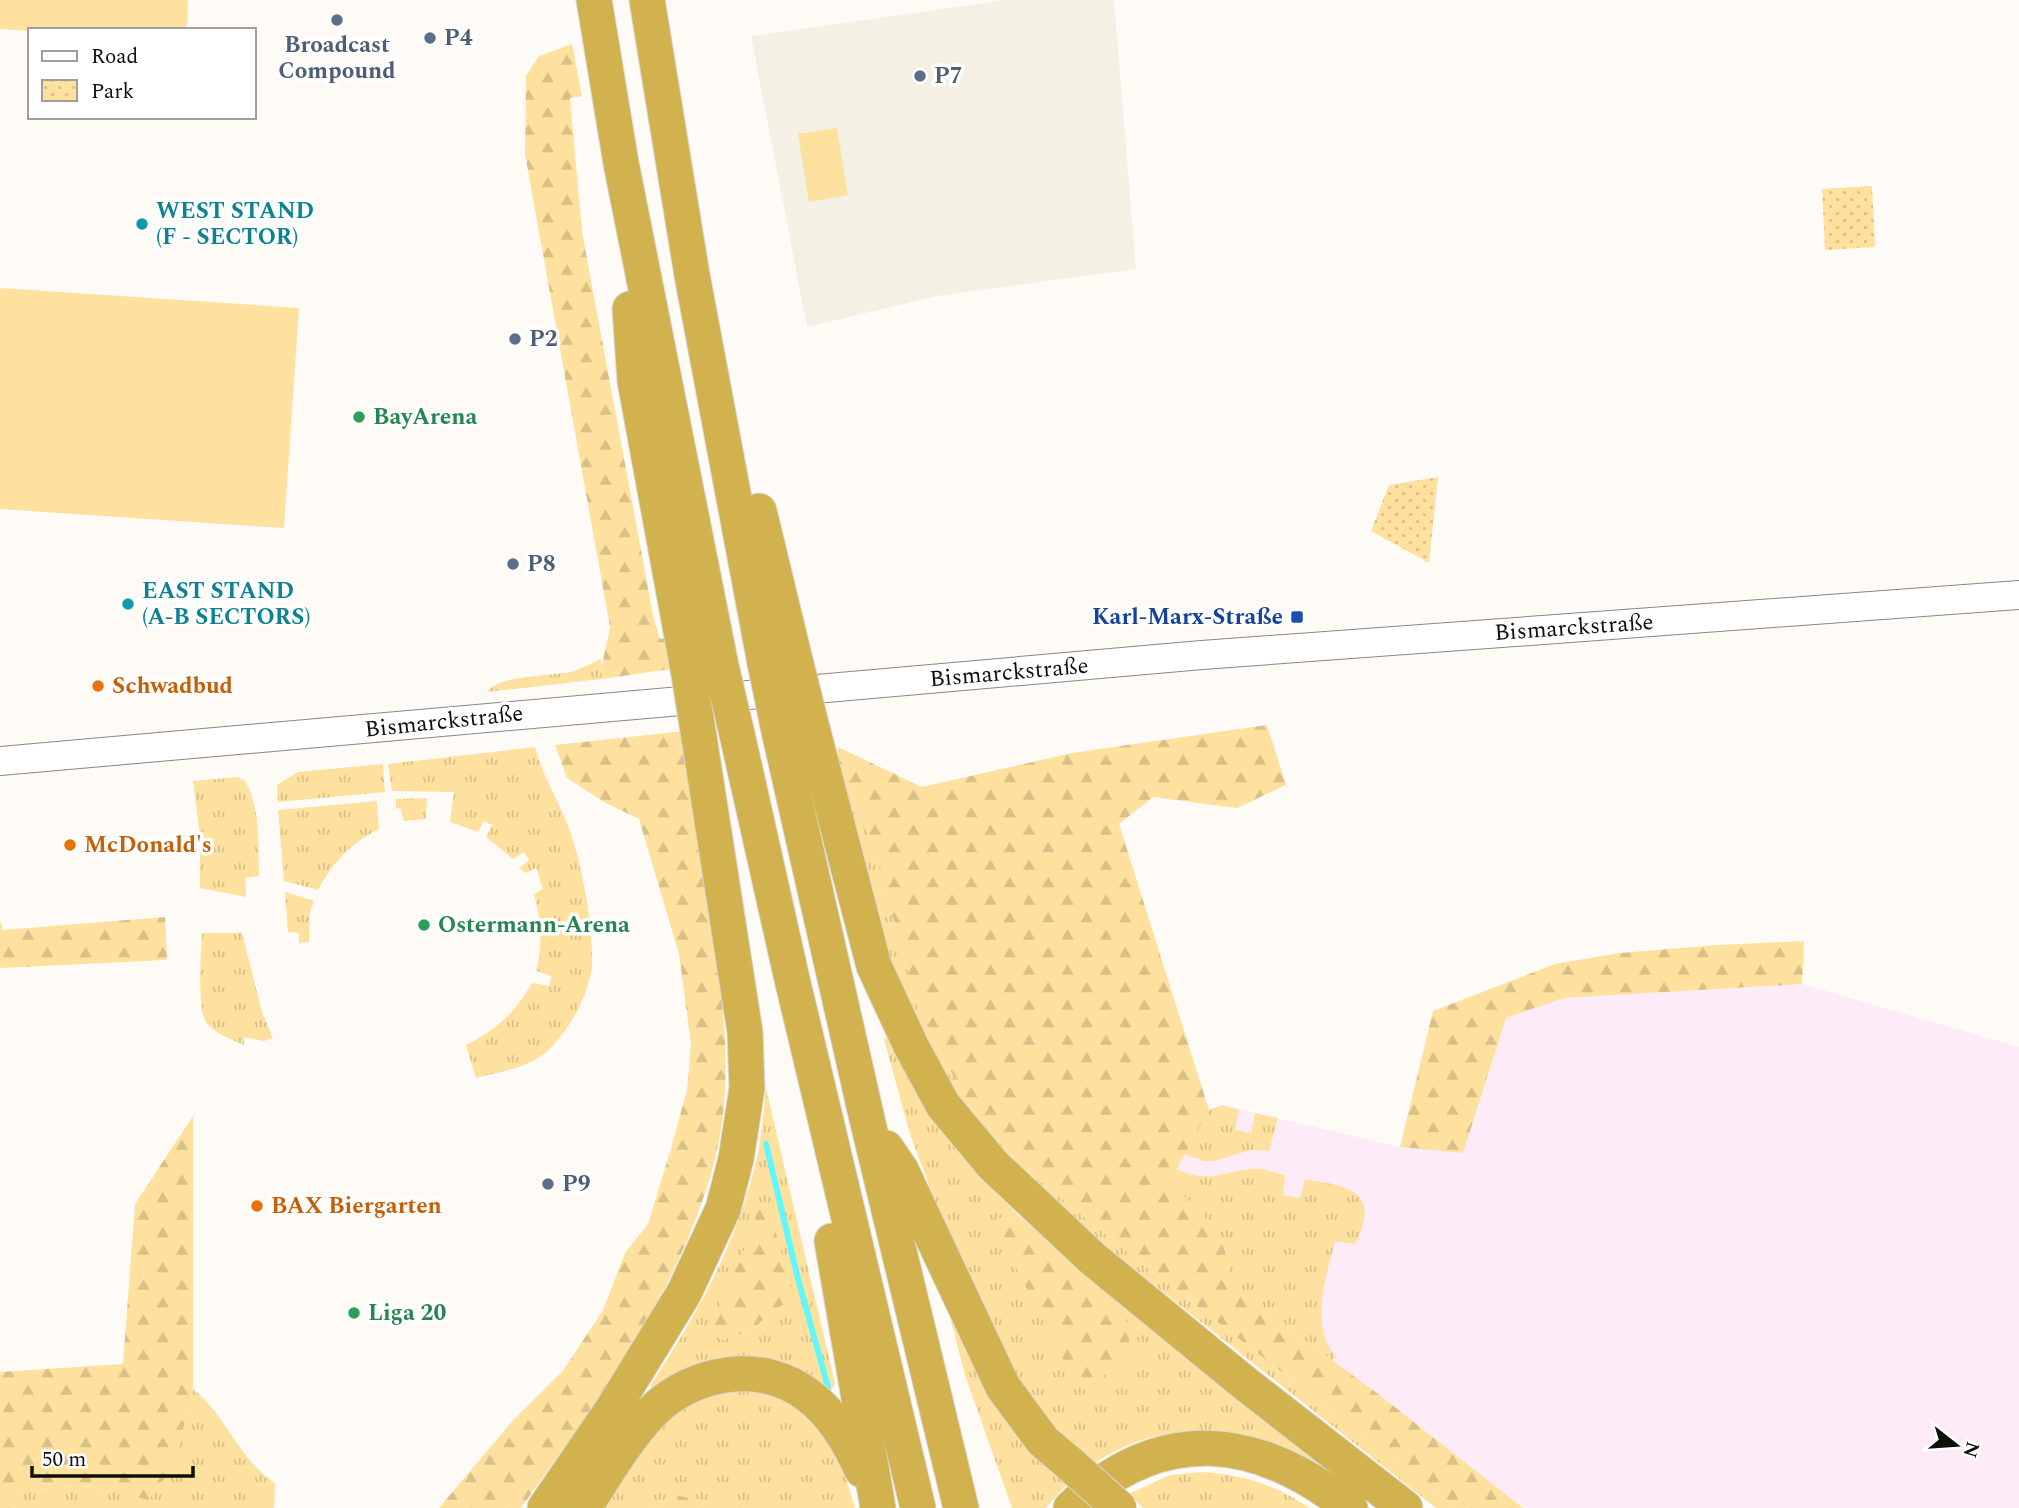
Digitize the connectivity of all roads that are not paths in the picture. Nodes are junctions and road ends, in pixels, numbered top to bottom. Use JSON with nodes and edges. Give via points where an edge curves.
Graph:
{"nodes":[{"id":1,"x":594,"y":0,"type":"edge"},
{"id":2,"x":647,"y":0,"type":"edge"},
{"id":3,"x":2019,"y":595,"type":"edge"},
{"id":4,"x":705,"y":668,"type":"junction"},
{"id":5,"x":796,"y":729,"type":"junction"},
{"id":6,"x":0,"y":761,"type":"edge"},
{"id":7,"x":792,"y":979,"type":"junction"},
{"id":8,"x":867,"y":1119,"type":"junction"},
{"id":9,"x":878,"y":1507,"type":"edge"},
{"id":10,"x":545,"y":1508,"type":"edge"},
{"id":11,"x":584,"y":1508,"type":"edge"},
{"id":12,"x":918,"y":1508,"type":"edge"},
{"id":13,"x":961,"y":1508,"type":"edge"},
{"id":14,"x":1071,"y":1508,"type":"edge"},
{"id":15,"x":1119,"y":1508,"type":"edge"},
{"id":16,"x":1350,"y":1508,"type":"edge"},
{"id":17,"x":1405,"y":1508,"type":"edge"}],
"edges":[{"from":1,"to":4,"type":"highway","via":[[621,163],[635,381]]},
{"from":2,"to":5,"type":"highway","bridge":true,"via":[[692,275]]},
{"from":3,"to":6,"type":"main road","name":"Bismarckstraße","via":[[1188,656]]},
{"from":4,"to":7,"type":"highway","bridge":true,"via":[[737,734]]},
{"from":4,"to":10,"type":"highway","bridge":true,"via":[[699,737],[745,1032],[747,1088],[736,1159],[723,1209],[684,1293]]},
{"from":5,"to":8,"type":"highway"},
{"from":5,"to":17,"type":"highway","via":[[874,966],[943,1105],[993,1165],[1092,1258]]},
{"from":7,"to":9,"type":"highway","via":[[795,1079],[835,1256]]},
{"from":7,"to":12,"type":"highway"},
{"from":8,"to":13,"type":"highway"},
{"from":8,"to":15,"type":"highway","bridge":true,"via":[[901,1170],[1003,1387],[1043,1440]]},
{"from":9,"to":11,"type":"highway","via":[[850,1445],[820,1406],[781,1381],[739,1374],[691,1385],[653,1411]]},
{"from":14,"to":16,"type":"highway","via":[[1130,1464],[1183,1450],[1223,1449],[1275,1461]]}]}
